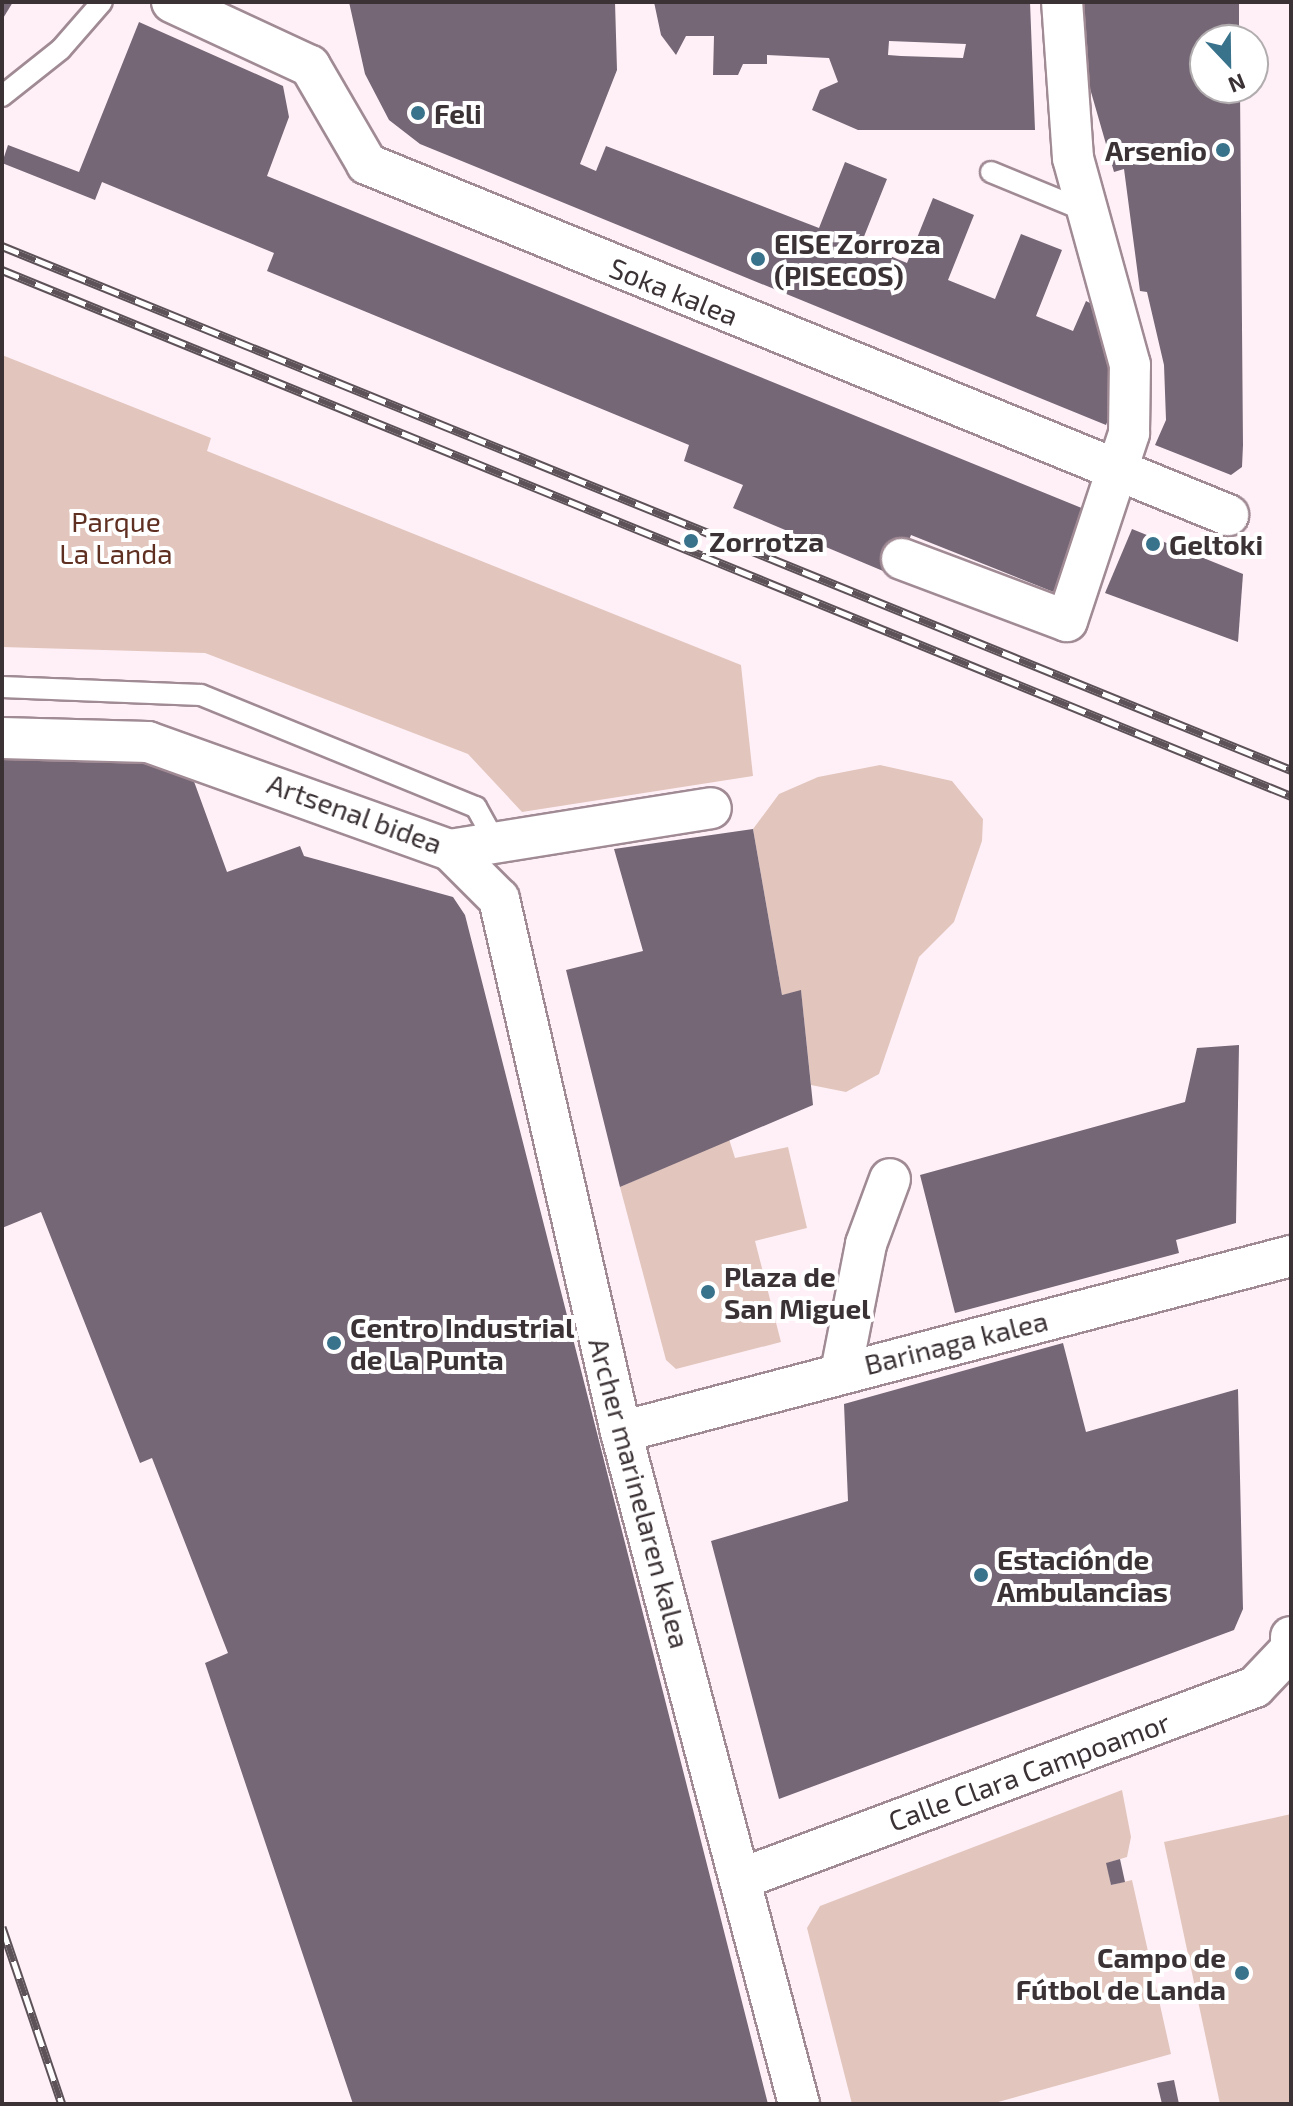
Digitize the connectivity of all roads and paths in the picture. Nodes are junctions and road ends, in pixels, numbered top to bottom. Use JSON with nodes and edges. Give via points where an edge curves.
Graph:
{"nodes":[{"id":1,"x":102,"y":2,"type":"edge"},
{"id":2,"x":172,"y":2,"type":"edge"},
{"id":3,"x":1062,"y":2,"type":"edge"},
{"id":4,"x":2,"y":96,"type":"edge"},
{"id":5,"x":991,"y":172,"type":"dead end"},
{"id":6,"x":1088,"y":212,"type":"junction"},
{"id":7,"x":1118,"y":468,"type":"junction"},
{"id":8,"x":1228,"y":515,"type":"dead end"},
{"id":9,"x":902,"y":559,"type":"dead end"},
{"id":10,"x":2,"y":687,"type":"edge"},
{"id":11,"x":2,"y":738,"type":"edge"},
{"id":12,"x":711,"y":808,"type":"dead end"},
{"id":13,"x":494,"y":840,"type":"junction"},
{"id":14,"x":450,"y":850,"type":"junction"},
{"id":15,"x":890,"y":1179,"type":"dead end"},
{"id":16,"x":1291,"y":1256,"type":"edge"},
{"id":17,"x":841,"y":1372,"type":"junction"},
{"id":18,"x":621,"y":1432,"type":"junction"},
{"id":19,"x":1291,"y":1637,"type":"edge"},
{"id":20,"x":743,"y":1878,"type":"junction"},
{"id":21,"x":799,"y":2104,"type":"edge"}],
"edges":[{"from":1,"to":4,"type":"lane","via":[[61,49]]},
{"from":2,"to":7,"type":"street","name":"Soka kalea","via":[[310,66],[367,164]]},
{"from":3,"to":6,"type":"street","via":[[1073,158]]},
{"from":5,"to":6,"type":"lane"},
{"from":6,"to":7,"type":"street","via":[[1130,365],[1129,433]]},
{"from":7,"to":8,"type":"street","name":"Soka kalea"},
{"from":7,"to":9,"type":"street","via":[[1067,621]]},
{"from":10,"to":13,"type":"lane","via":[[201,695],[476,807]]},
{"from":11,"to":14,"type":"street","name":"Artsenal bidea","via":[[148,742]]},
{"from":12,"to":13,"type":"street","name":"Artsenal bidea"},
{"from":13,"to":14,"type":"street","name":"Artsenal bidea"},
{"from":14,"to":18,"type":"street","name":"Archer marinelaren kalea","via":[[499,899]]},
{"from":15,"to":17,"type":"street","via":[[866,1244]]},
{"from":16,"to":17,"type":"street","name":"Barinaga kalea"},
{"from":17,"to":18,"type":"street","name":"Barinaga kalea"},
{"from":18,"to":20,"type":"street","name":"Archer marinelaren kalea"},
{"from":19,"to":20,"type":"street","name":"Calle Clara Campoamor","via":[[1291,1649],[1255,1687]]},
{"from":20,"to":21,"type":"street","name":"Archer marinelaren kalea"}]}
